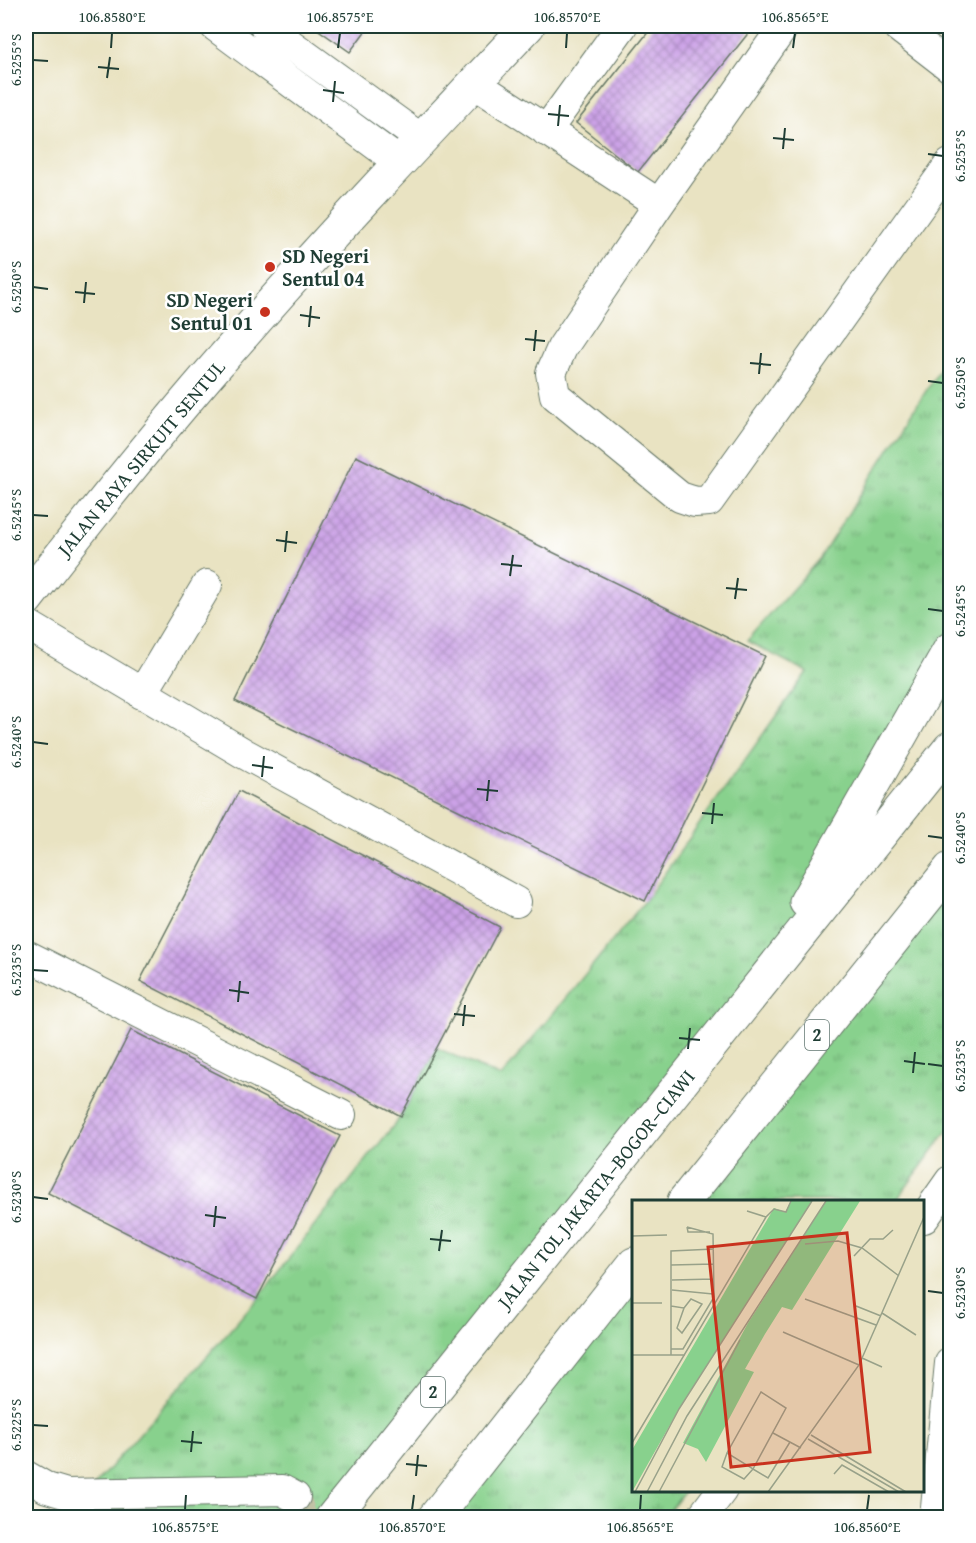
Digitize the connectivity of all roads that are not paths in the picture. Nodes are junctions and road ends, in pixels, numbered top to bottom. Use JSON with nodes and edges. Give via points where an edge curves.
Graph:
{"nodes":[{"id":1,"x":215,"y":26,"type":"edge"},
{"id":2,"x":265,"y":26,"type":"edge"},
{"id":3,"x":528,"y":26,"type":"edge"},
{"id":4,"x":622,"y":26,"type":"edge"},
{"id":5,"x":784,"y":26,"type":"edge"},
{"id":6,"x":897,"y":26,"type":"edge"},
{"id":7,"x":951,"y":67,"type":"edge"},
{"id":8,"x":474,"y":83,"type":"junction"},
{"id":9,"x":546,"y":131,"type":"junction"},
{"id":10,"x":410,"y":150,"type":"junction"},
{"id":11,"x":951,"y":164,"type":"edge"},
{"id":12,"x":658,"y":204,"type":"junction"},
{"id":13,"x":207,"y":585,"type":"dead end"},
{"id":14,"x":26,"y":600,"type":"edge"},
{"id":15,"x":26,"y":624,"type":"edge"},
{"id":16,"x":951,"y":650,"type":"edge"},
{"id":17,"x":142,"y":694,"type":"junction"},
{"id":18,"x":951,"y":748,"type":"edge"},
{"id":19,"x":951,"y":869,"type":"edge"},
{"id":20,"x":516,"y":902,"type":"dead end"},
{"id":21,"x":26,"y":955,"type":"edge"},
{"id":22,"x":756,"y":990,"type":"junction"},
{"id":23,"x":341,"y":1115,"type":"dead end"},
{"id":24,"x":951,"y":1181,"type":"edge"},
{"id":25,"x":685,"y":1200,"type":"edge"},
{"id":26,"x":925,"y":1217,"type":"edge"},
{"id":27,"x":632,"y":1267,"type":"edge"},
{"id":28,"x":951,"y":1364,"type":"edge"},
{"id":29,"x":947,"y":1427,"type":"edge"},
{"id":30,"x":26,"y":1476,"type":"edge"},
{"id":31,"x":721,"y":1492,"type":"edge"},
{"id":32,"x":295,"y":1497,"type":"dead end"},
{"id":33,"x":332,"y":1518,"type":"edge"},
{"id":34,"x":434,"y":1518,"type":"edge"},
{"id":35,"x":701,"y":1518,"type":"edge"},
{"id":36,"x":934,"y":1518,"type":"edge"}],
"edges":[{"from":1,"to":10,"type":"street"},
{"from":2,"to":10,"type":"street"},
{"from":3,"to":8,"type":"main road","name":"JALAN RAYA SIRKUIT SENTUL"},
{"from":4,"to":9,"type":"street"},
{"from":5,"to":12,"type":"street"},
{"from":6,"to":7,"type":"street"},
{"from":8,"to":9,"type":"street"},
{"from":8,"to":10,"type":"main road","name":"JALAN RAYA SIRKUIT SENTUL"},
{"from":9,"to":12,"type":"street"},
{"from":10,"to":14,"type":"main road","name":"JALAN RAYA SIRKUIT SENTUL","via":[[209,374]]},
{"from":11,"to":12,"type":"street","via":[[709,501],[680,497],[555,396],[551,373],[562,348]]},
{"from":13,"to":17,"type":"street"},
{"from":15,"to":17,"type":"street"},
{"from":16,"to":22,"type":"main road"},
{"from":17,"to":20,"type":"street"},
{"from":18,"to":22,"type":"main road","name":"JALAN TOL JAKARTA–BOGOR–CIAWI","number":"2"},
{"from":19,"to":25,"type":"main road","number":"2"},
{"from":21,"to":23,"type":"street"},
{"from":22,"to":33,"type":"main road","name":"JALAN TOL JAKARTA–BOGOR–CIAWI","number":"2"},
{"from":24,"to":26,"type":"street"},
{"from":27,"to":34,"type":"main road"},
{"from":28,"to":29,"type":"street"},
{"from":29,"to":36,"type":"street"},
{"from":30,"to":32,"type":"street","via":[[67,1494],[282,1490]]},
{"from":31,"to":35,"type":"street"}]}
